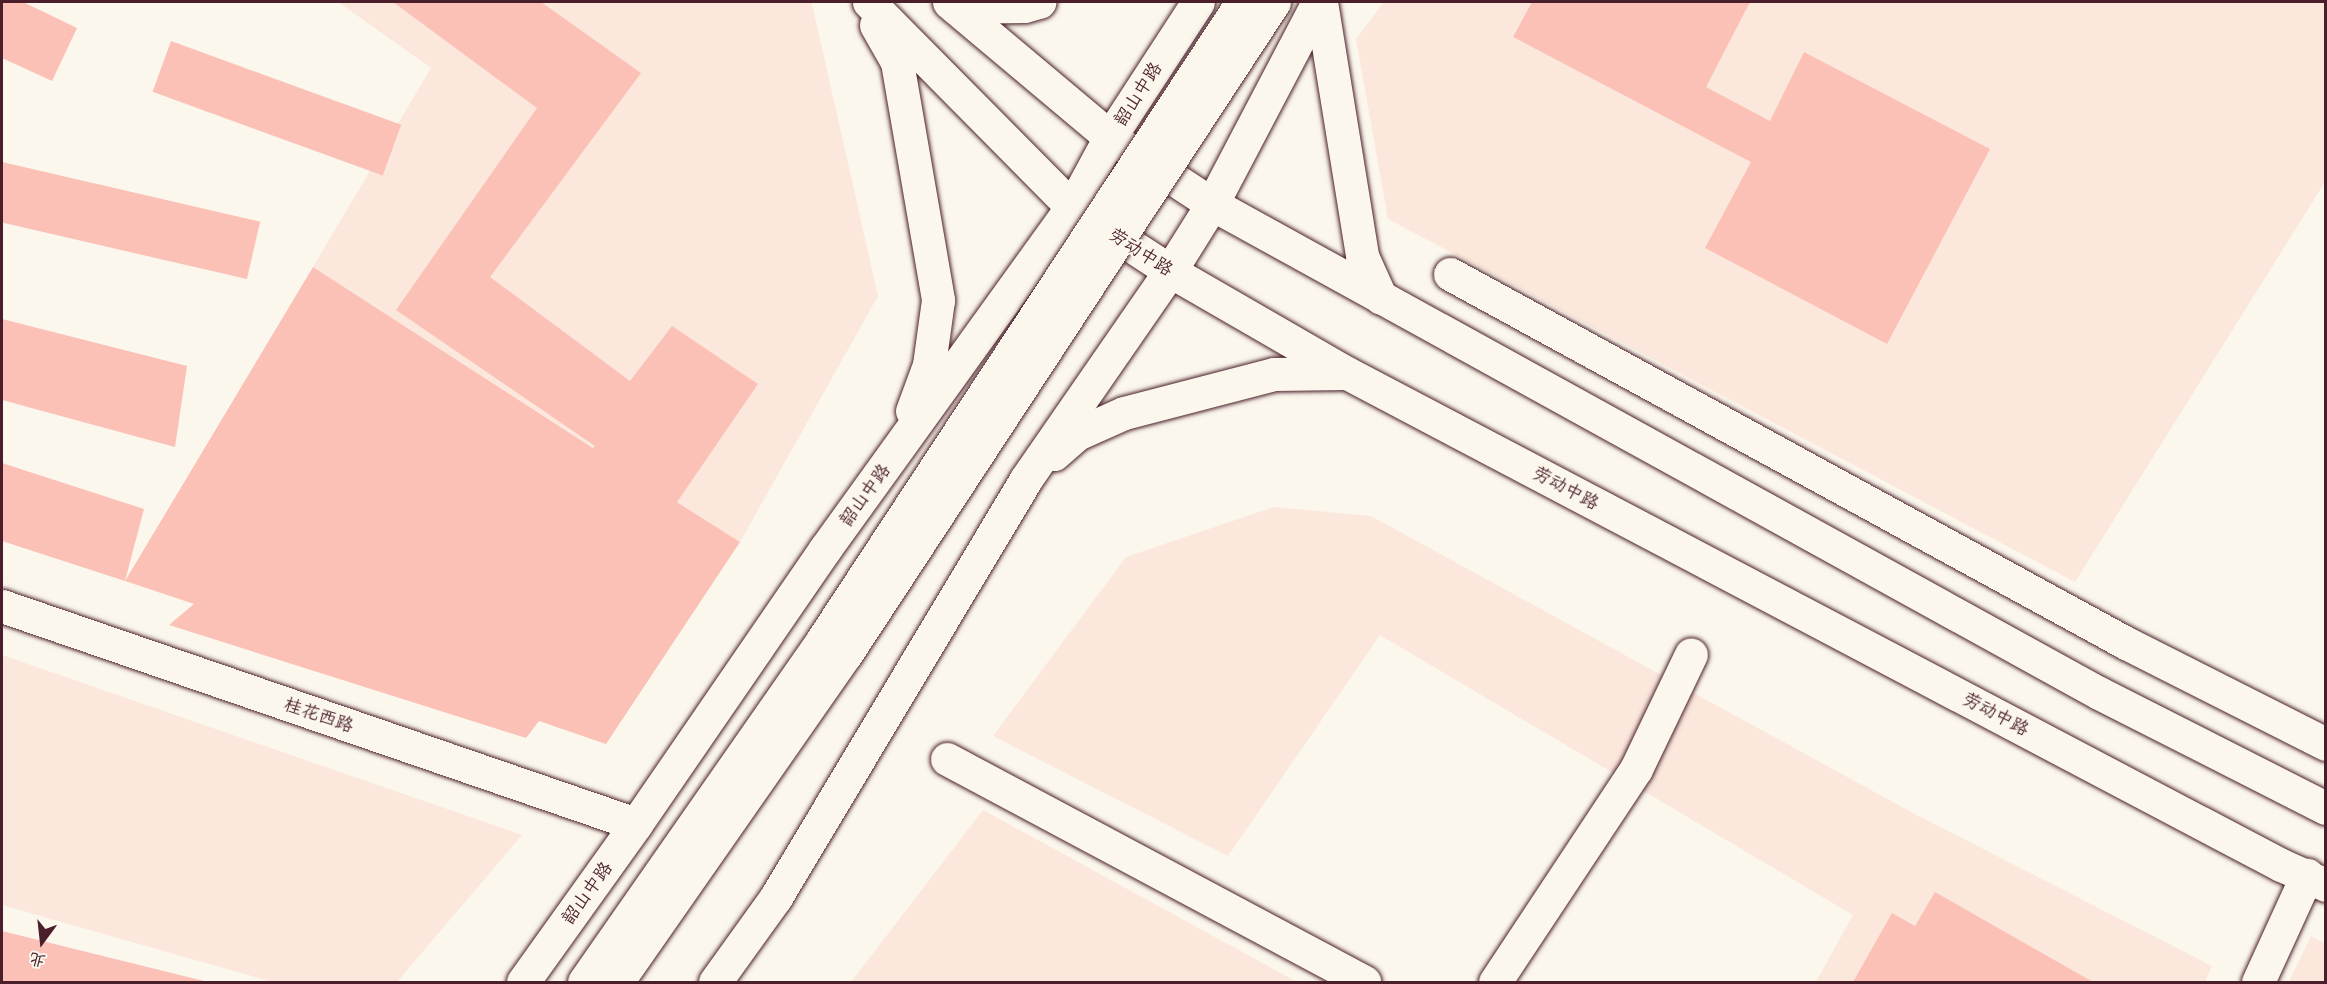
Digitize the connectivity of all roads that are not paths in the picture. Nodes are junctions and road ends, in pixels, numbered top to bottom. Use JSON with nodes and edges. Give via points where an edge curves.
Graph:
{"nodes":[{"id":1,"x":862,"y":2,"type":"edge"},
{"id":2,"x":869,"y":2,"type":"edge"},
{"id":3,"x":1039,"y":2,"type":"edge"},
{"id":4,"x":1198,"y":2,"type":"edge"},
{"id":5,"x":1242,"y":2,"type":"edge"},
{"id":6,"x":1274,"y":2,"type":"edge"},
{"id":7,"x":1319,"y":2,"type":"edge"},
{"id":8,"x":952,"y":4,"type":"edge"},
{"id":9,"x":1110,"y":137,"type":"junction"},
{"id":10,"x":1212,"y":204,"type":"junction"},
{"id":11,"x":1072,"y":207,"type":"junction"},
{"id":12,"x":1170,"y":271,"type":"junction"},
{"id":13,"x":1450,"y":274,"type":"dead end"},
{"id":14,"x":1381,"y":298,"type":"junction"},
{"id":15,"x":1347,"y":373,"type":"junction"},
{"id":16,"x":897,"y":452,"type":"junction"},
{"id":17,"x":1026,"y":479,"type":"junction"},
{"id":18,"x":2,"y":606,"type":"edge"},
{"id":19,"x":1691,"y":654,"type":"dead end"},
{"id":20,"x":2325,"y":744,"type":"edge"},
{"id":21,"x":947,"y":759,"type":"dead end"},
{"id":22,"x":2325,"y":808,"type":"edge"},
{"id":23,"x":636,"y":824,"type":"junction"},
{"id":24,"x":2316,"y":880,"type":"edge"},
{"id":25,"x":523,"y":982,"type":"edge"},
{"id":26,"x":584,"y":982,"type":"edge"},
{"id":27,"x":617,"y":982,"type":"edge"},
{"id":28,"x":715,"y":982,"type":"edge"},
{"id":29,"x":1364,"y":982,"type":"edge"},
{"id":30,"x":1495,"y":982,"type":"edge"},
{"id":31,"x":2258,"y":982,"type":"edge"}],
"edges":[{"from":1,"to":16,"type":"main road","via":[[897,62],[938,300],[929,365]]},
{"from":2,"to":11,"type":"main road","name":"劳动中路"},
{"from":3,"to":8,"type":"main road","via":[[1024,6]]},
{"from":4,"to":9,"type":"main road","name":"韶山中路"},
{"from":5,"to":26,"type":"main road","name":"韶山中路","bridge":true,"via":[[823,639]]},
{"from":6,"to":27,"type":"main road","bridge":true,"via":[[846,654]]},
{"from":7,"to":10,"type":"main road"},
{"from":7,"to":14,"type":"main road","via":[[1362,256]]},
{"from":8,"to":9,"type":"main road"},
{"from":9,"to":10,"type":"main road"},
{"from":9,"to":11,"type":"main road","name":"韶山中路"},
{"from":10,"to":12,"type":"main road"},
{"from":10,"to":14,"type":"main road"},
{"from":11,"to":12,"type":"main road","name":"劳动中路"},
{"from":11,"to":16,"type":"main road","name":"韶山中路"},
{"from":12,"to":15,"type":"main road","name":"劳动中路"},
{"from":12,"to":17,"type":"main road"},
{"from":13,"to":20,"type":"main road","via":[[2126,643]]},
{"from":14,"to":22,"type":"main road","via":[[2099,693]]},
{"from":15,"to":17,"type":"main road","via":[[1275,374],[1124,413],[1077,434]]},
{"from":15,"to":24,"type":"main road","name":"劳动中路"},
{"from":16,"to":23,"type":"main road","name":"韶山中路","via":[[825,549]]},
{"from":17,"to":28,"type":"main road","via":[[776,897]]},
{"from":18,"to":23,"type":"main road","name":"桂花西路"},
{"from":19,"to":30,"type":"main road","via":[[1636,769]]},
{"from":21,"to":29,"type":"main road"},
{"from":23,"to":25,"type":"main road","name":"韶山中路"},
{"from":24,"to":31,"type":"main road"}]}
